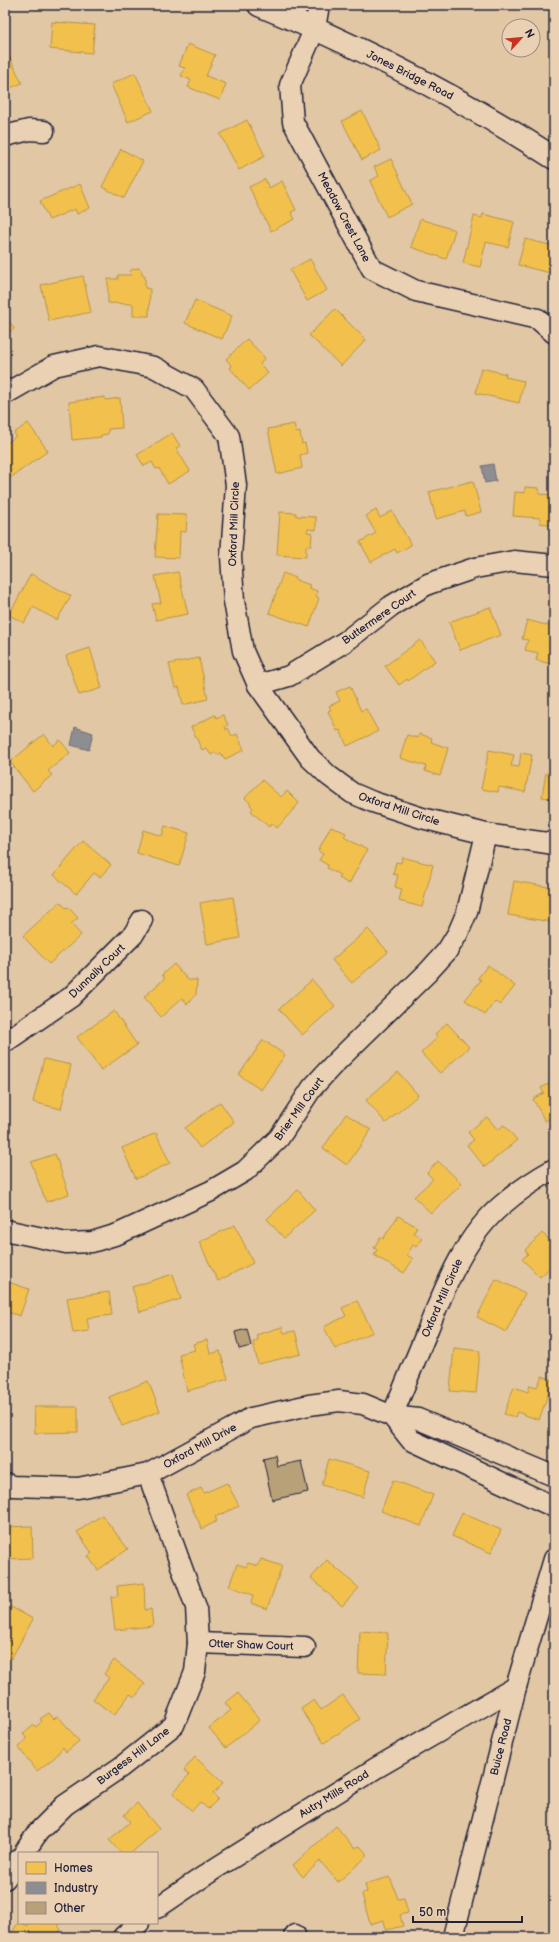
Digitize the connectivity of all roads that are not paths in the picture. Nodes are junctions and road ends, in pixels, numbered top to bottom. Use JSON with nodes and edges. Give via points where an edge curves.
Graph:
{"nodes":[{"id":1,"x":259,"y":5,"type":"edge"},
{"id":2,"x":319,"y":5,"type":"edge"},
{"id":3,"x":314,"y":28,"type":"junction"},
{"id":4,"x":44,"y":131,"type":"dead end"},
{"id":5,"x":5,"y":136,"type":"edge"},
{"id":6,"x":554,"y":158,"type":"edge"},
{"id":7,"x":554,"y":333,"type":"edge"},
{"id":8,"x":5,"y":394,"type":"edge"},
{"id":9,"x":554,"y":565,"type":"edge"},
{"id":10,"x":258,"y":685,"type":"junction"},
{"id":11,"x":486,"y":834,"type":"junction"},
{"id":12,"x":554,"y":844,"type":"edge"},
{"id":13,"x":142,"y":920,"type":"dead end"},
{"id":14,"x":5,"y":1042,"type":"edge"},
{"id":15,"x":554,"y":1169,"type":"edge"},
{"id":16,"x":5,"y":1230,"type":"edge"},
{"id":17,"x":392,"y":1416,"type":"junction"},
{"id":18,"x":148,"y":1474,"type":"junction"},
{"id":19,"x":554,"y":1476,"type":"edge"},
{"id":20,"x":5,"y":1483,"type":"edge"},
{"id":21,"x":554,"y":1507,"type":"edge"},
{"id":22,"x":554,"y":1559,"type":"edge"},
{"id":23,"x":198,"y":1643,"type":"junction"},
{"id":24,"x":305,"y":1647,"type":"dead end"},
{"id":25,"x":516,"y":1687,"type":"junction"},
{"id":26,"x":25,"y":1852,"type":"edge"},
{"id":27,"x":18,"y":1861,"type":"edge"},
{"id":28,"x":5,"y":1879,"type":"edge"},
{"id":29,"x":158,"y":1907,"type":"edge"},
{"id":30,"x":138,"y":1924,"type":"edge"},
{"id":31,"x":123,"y":1937,"type":"edge"},
{"id":32,"x":453,"y":1937,"type":"edge"}],
"edges":[{"from":1,"to":3,"type":"main road","name":"Jones Bridge Road"},
{"from":2,"to":3,"type":"street","name":"Meadow Crest Lane"},
{"from":3,"to":6,"type":"main road","name":"Jones Bridge Road","via":[[448,93]]},
{"from":3,"to":7,"type":"street","name":"Meadow Crest Lane","via":[[290,84],[293,122],[372,269],[416,291],[538,319]]},
{"from":4,"to":5,"type":"street","via":[[29,130]]},
{"from":8,"to":10,"type":"street","name":"Oxford Mill Circle","via":[[54,366],[99,356],[154,367],[194,389],[229,436],[236,485],[231,556],[234,601],[243,651]]},
{"from":9,"to":10,"type":"street","name":"Buttermere Court","via":[[514,561],[475,568],[428,584],[392,606],[346,642],[289,676]]},
{"from":10,"to":11,"type":"street","name":"Oxford Mill Circle","via":[[310,758],[352,793],[422,818]]},
{"from":11,"to":12,"type":"street","name":"Oxford Mill Circle"},
{"from":11,"to":16,"type":"street","name":"Brier Mill Court","via":[[467,912],[458,934],[447,951],[332,1066],[312,1088],[279,1138],[245,1171],[211,1192],[118,1234],[92,1242],[66,1243]]},
{"from":13,"to":14,"type":"street","name":"Dunnally Court","via":[[133,935],[71,997]]},
{"from":15,"to":17,"type":"street","name":"Oxford Mill Circle","via":[[530,1182],[500,1205],[462,1254],[449,1277]]},
{"from":17,"to":18,"type":"street","name":"Oxford Mill Drive","via":[[363,1404],[339,1401],[251,1418]]},
{"from":17,"to":19,"type":"street","name":"Oxford Mill Drive","via":[[418,1419]]},
{"from":17,"to":21,"type":"street","name":"Oxford Mill Drive","via":[[411,1440]]},
{"from":18,"to":20,"type":"street","name":"Oxford Mill Drive","via":[[78,1488],[12,1486]]},
{"from":18,"to":23,"type":"street","name":"Burgess Hill Lane","via":[[196,1607]]},
{"from":22,"to":25,"type":"street","name":"Buice Road"},
{"from":23,"to":24,"type":"street","name":"Otter Shaw Court"},
{"from":23,"to":26,"type":"street","name":"Burgess Hill Lane","via":[[195,1672],[174,1725],[65,1805],[38,1832]]},
{"from":25,"to":29,"type":"street","name":"Autry Mills Road","via":[[376,1768]]},
{"from":25,"to":32,"type":"street","name":"Buice Road"},
{"from":27,"to":28,"type":"street"},
{"from":30,"to":31,"type":"street"}]}
